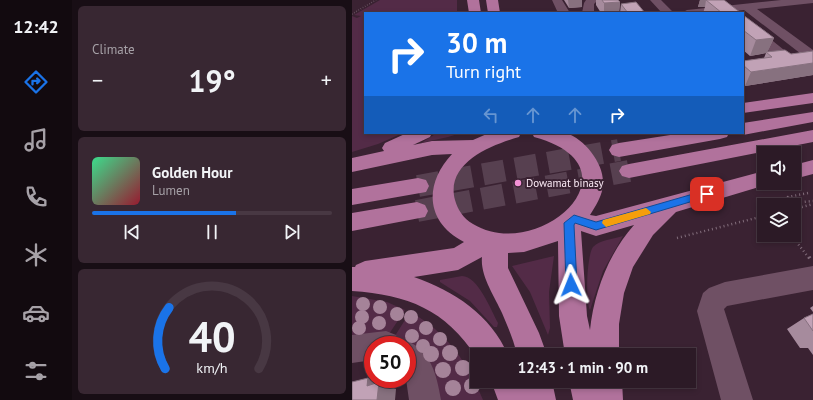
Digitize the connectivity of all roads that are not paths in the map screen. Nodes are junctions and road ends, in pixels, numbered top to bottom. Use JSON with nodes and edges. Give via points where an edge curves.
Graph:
{"nodes":[{"id":1,"x":473,"y":0,"type":"edge"},
{"id":2,"x":492,"y":0,"type":"edge"},
{"id":3,"x":557,"y":0,"type":"edge"},
{"id":4,"x":593,"y":0,"type":"edge"},
{"id":5,"x":655,"y":0,"type":"edge"},
{"id":6,"x":810,"y":3,"type":"edge"},
{"id":7,"x":747,"y":7,"type":"junction"},
{"id":8,"x":728,"y":11,"type":"edge"},
{"id":9,"x":474,"y":12,"type":"edge"},
{"id":10,"x":494,"y":12,"type":"edge"},
{"id":11,"x":563,"y":12,"type":"edge"},
{"id":12,"x":588,"y":12,"type":"edge"},
{"id":13,"x":667,"y":12,"type":"edge"},
{"id":14,"x":708,"y":12,"type":"edge"},
{"id":15,"x":744,"y":24,"type":"edge"},
{"id":16,"x":811,"y":53,"type":"edge"},
{"id":17,"x":784,"y":57,"type":"junction"},
{"id":18,"x":764,"y":60,"type":"edge"},
{"id":19,"x":813,"y":98,"type":"edge"},
{"id":20,"x":744,"y":108,"type":"edge"},
{"id":21,"x":813,"y":117,"type":"edge"},
{"id":22,"x":744,"y":129,"type":"edge"},
{"id":23,"x":421,"y":134,"type":"edge"},
{"id":24,"x":507,"y":134,"type":"edge"},
{"id":25,"x":547,"y":134,"type":"edge"},
{"id":26,"x":714,"y":134,"type":"edge"},
{"id":27,"x":813,"y":136,"type":"edge"},
{"id":28,"x":479,"y":140,"type":"edge"},
{"id":29,"x":619,"y":150,"type":"tunnel mouth"},
{"id":30,"x":352,"y":162,"type":"edge"},
{"id":31,"x":352,"y":165,"type":"edge"},
{"id":32,"x":813,"y":167,"type":"edge"},
{"id":33,"x":801,"y":170,"type":"edge"},
{"id":34,"x":628,"y":171,"type":"tunnel mouth"},
{"id":35,"x":757,"y":181,"type":"edge"},
{"id":36,"x":418,"y":186,"type":"tunnel mouth"},
{"id":37,"x":352,"y":197,"type":"edge"},
{"id":38,"x":669,"y":205,"type":"junction"},
{"id":39,"x":417,"y":211,"type":"tunnel mouth"},
{"id":40,"x":571,"y":221,"type":"junction"},
{"id":41,"x":352,"y":222,"type":"edge"},
{"id":42,"x":493,"y":242,"type":"junction"},
{"id":43,"x":352,"y":275,"type":"edge"},
{"id":44,"x":813,"y":278,"type":"edge"},
{"id":45,"x":352,"y":279,"type":"edge"},
{"id":46,"x":364,"y":346,"type":"edge"},
{"id":47,"x":489,"y":348,"type":"edge"},
{"id":48,"x":530,"y":348,"type":"edge"},
{"id":49,"x":579,"y":348,"type":"edge"},
{"id":50,"x":605,"y":348,"type":"edge"},
{"id":51,"x":352,"y":349,"type":"edge"},
{"id":52,"x":416,"y":365,"type":"edge"},
{"id":53,"x":510,"y":388,"type":"edge"},
{"id":54,"x":537,"y":388,"type":"edge"},
{"id":55,"x":586,"y":388,"type":"edge"},
{"id":56,"x":606,"y":388,"type":"edge"},
{"id":57,"x":425,"y":400,"type":"edge"},
{"id":58,"x":514,"y":400,"type":"edge"},
{"id":59,"x":540,"y":400,"type":"edge"},
{"id":60,"x":589,"y":400,"type":"edge"},
{"id":61,"x":607,"y":400,"type":"edge"},
{"id":62,"x":737,"y":400,"type":"edge"}],
"edges":[{"from":1,"to":9,"type":"main road"},
{"from":2,"to":10,"type":"main road"},
{"from":3,"to":11,"type":"street"},
{"from":4,"to":12,"type":"street","via":[[589,3]]},
{"from":5,"to":13,"type":"street"},
{"from":6,"to":7,"type":"street"},
{"from":7,"to":8,"type":"street"},
{"from":7,"to":16,"type":"street"},
{"from":8,"to":14,"type":"street"},
{"from":15,"to":17,"type":"street"},
{"from":16,"to":17,"type":"street"},
{"from":17,"to":18,"type":"street"},
{"from":19,"to":20,"type":"main road"},
{"from":21,"to":22,"type":"main road"},
{"from":23,"to":30,"type":"main road","via":[[398,146]]},
{"from":24,"to":28,"type":"main road"},
{"from":25,"to":40,"type":"main road","via":[[571,144],[579,150],[589,165],[592,178],[591,192],[582,210]]},
{"from":26,"to":29,"type":"main road"},
{"from":27,"to":34,"type":"main road"},
{"from":28,"to":31,"type":"main road"},
{"from":28,"to":42,"type":"main road","via":[[452,168],[444,186],[444,205],[455,223],[464,230]]},
{"from":32,"to":33,"type":"main road"},
{"from":35,"to":38,"type":"main road"},
{"from":36,"to":37,"type":"main road"},
{"from":38,"to":40,"type":"main road","via":[[596,226]]},
{"from":38,"to":50,"type":"main road","via":[[639,236],[615,277],[608,307]]},
{"from":39,"to":41,"type":"main road"},
{"from":40,"to":42,"type":"main road","via":[[536,239]]},
{"from":40,"to":49,"type":"main road","via":[[573,316]]},
{"from":42,"to":43,"type":"main road","via":[[458,258]]},
{"from":42,"to":48,"type":"main road","via":[[495,270]]},
{"from":44,"to":62,"type":"street","via":[[725,294],[715,298],[711,303],[710,310]]},
{"from":45,"to":47,"type":"main road","via":[[394,284],[446,304],[463,316],[481,335]]},
{"from":46,"to":51,"type":"street"},
{"from":52,"to":57,"type":"street","via":[[424,384]]},
{"from":53,"to":58,"type":"main road"},
{"from":54,"to":59,"type":"main road"},
{"from":55,"to":60,"type":"main road"},
{"from":56,"to":61,"type":"main road"}]}
